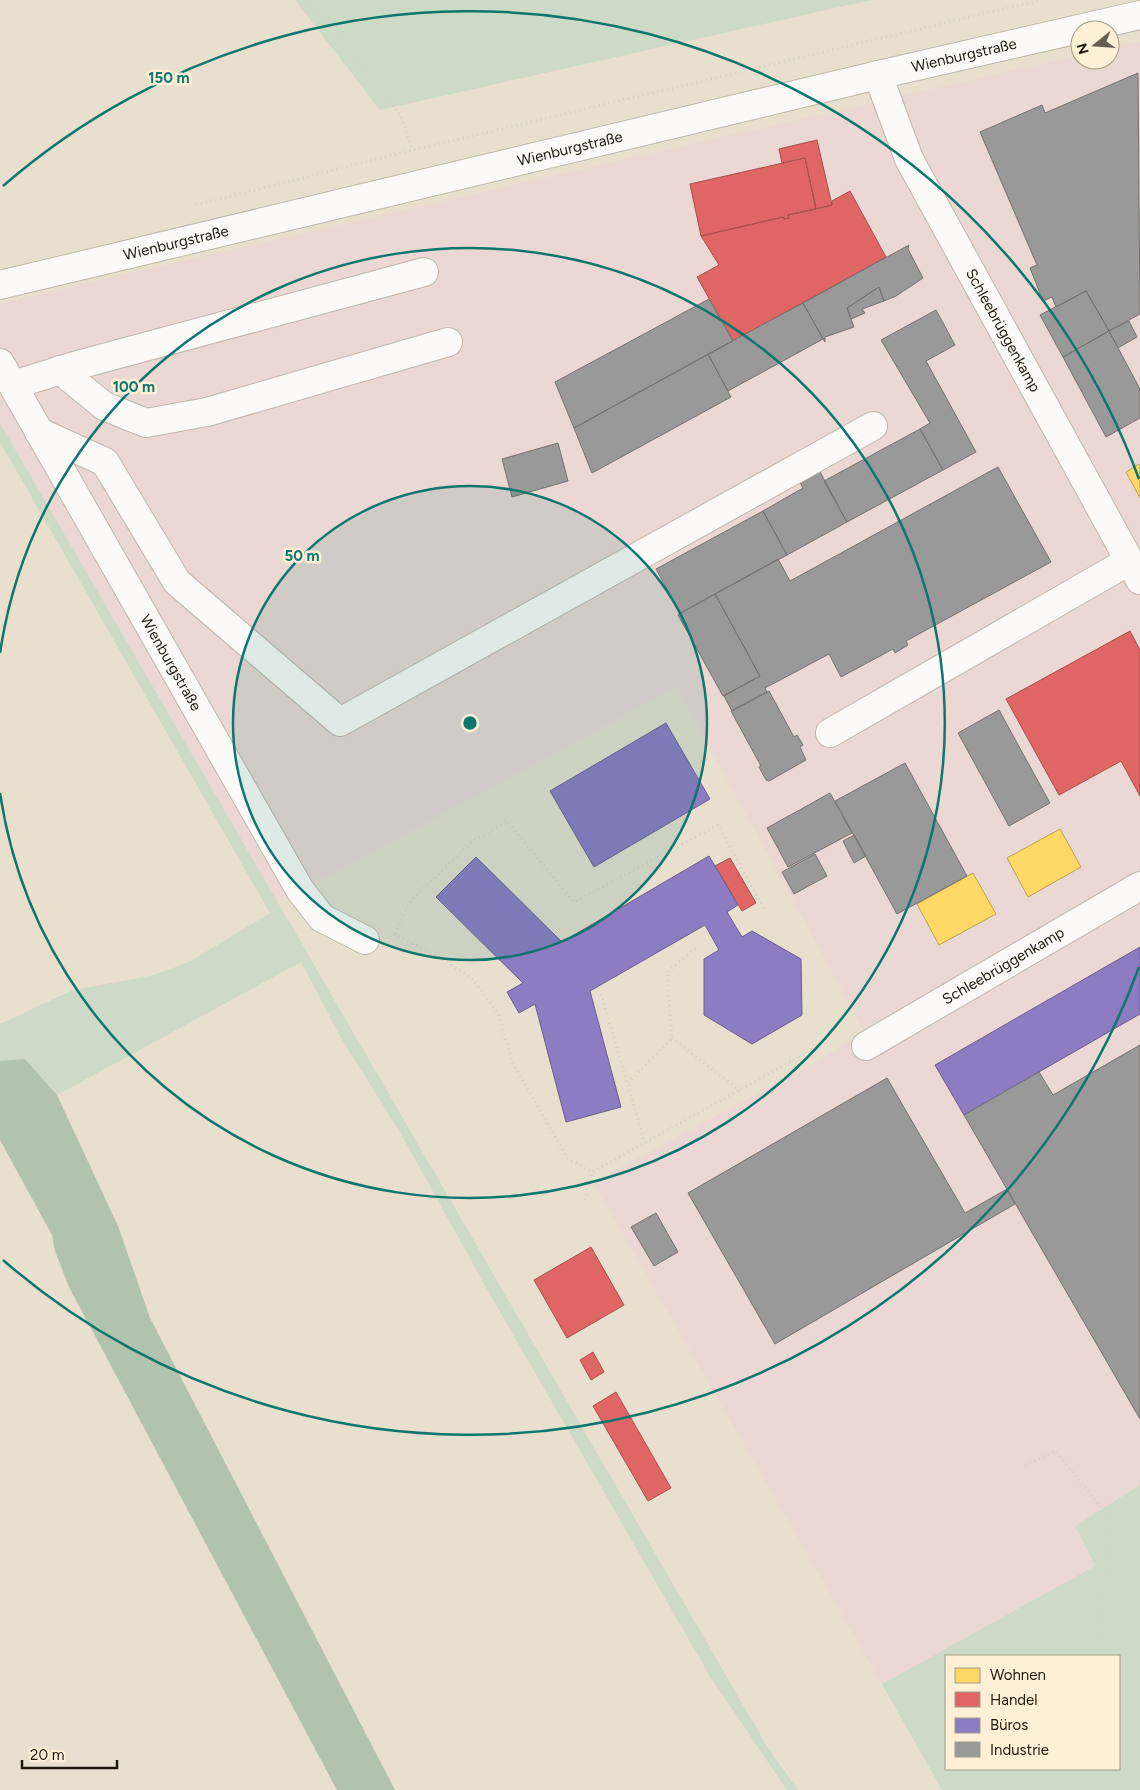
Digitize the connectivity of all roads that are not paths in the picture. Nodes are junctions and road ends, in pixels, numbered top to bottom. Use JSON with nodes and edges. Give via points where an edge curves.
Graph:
{"nodes":[{"id":1,"x":1140,"y":15,"type":"edge"},
{"id":2,"x":878,"y":75,"type":"junction"},
{"id":3,"x":424,"y":272,"type":"dead end"},
{"id":4,"x":0,"y":285,"type":"edge"},
{"id":5,"x":448,"y":342,"type":"dead end"},
{"id":6,"x":60,"y":370,"type":"junction"},
{"id":7,"x":6,"y":374,"type":"edge"},
{"id":8,"x":873,"y":426,"type":"dead end"},
{"id":9,"x":39,"y":432,"type":"junction"},
{"id":10,"x":1134,"y":570,"type":"edge"},
{"id":11,"x":830,"y":733,"type":"dead end"},
{"id":12,"x":1140,"y":886,"type":"edge"},
{"id":13,"x":378,"y":942,"type":"road end"},
{"id":14,"x":866,"y":1046,"type":"dead end"}],
"edges":[{"from":1,"to":2,"type":"street","name":"Wienburgstraße"},
{"from":2,"to":4,"type":"street","name":"Wienburgstraße"},
{"from":2,"to":10,"type":"street","name":"Schleebrüggenkamp","via":[[909,159]]},
{"from":3,"to":6,"type":"street"},
{"from":5,"to":6,"type":"street","via":[[207,412],[146,423],[104,406]]},
{"from":6,"to":7,"type":"street"},
{"from":7,"to":9,"type":"street","name":"Wienburgstraße"},
{"from":8,"to":9,"type":"street","via":[[340,722],[177,582],[105,462]]},
{"from":9,"to":13,"type":"street","name":"Wienburgstraße","via":[[300,890],[322,918]]},
{"from":10,"to":11,"type":"street"},
{"from":12,"to":14,"type":"street","name":"Schleebrüggenkamp"}]}
